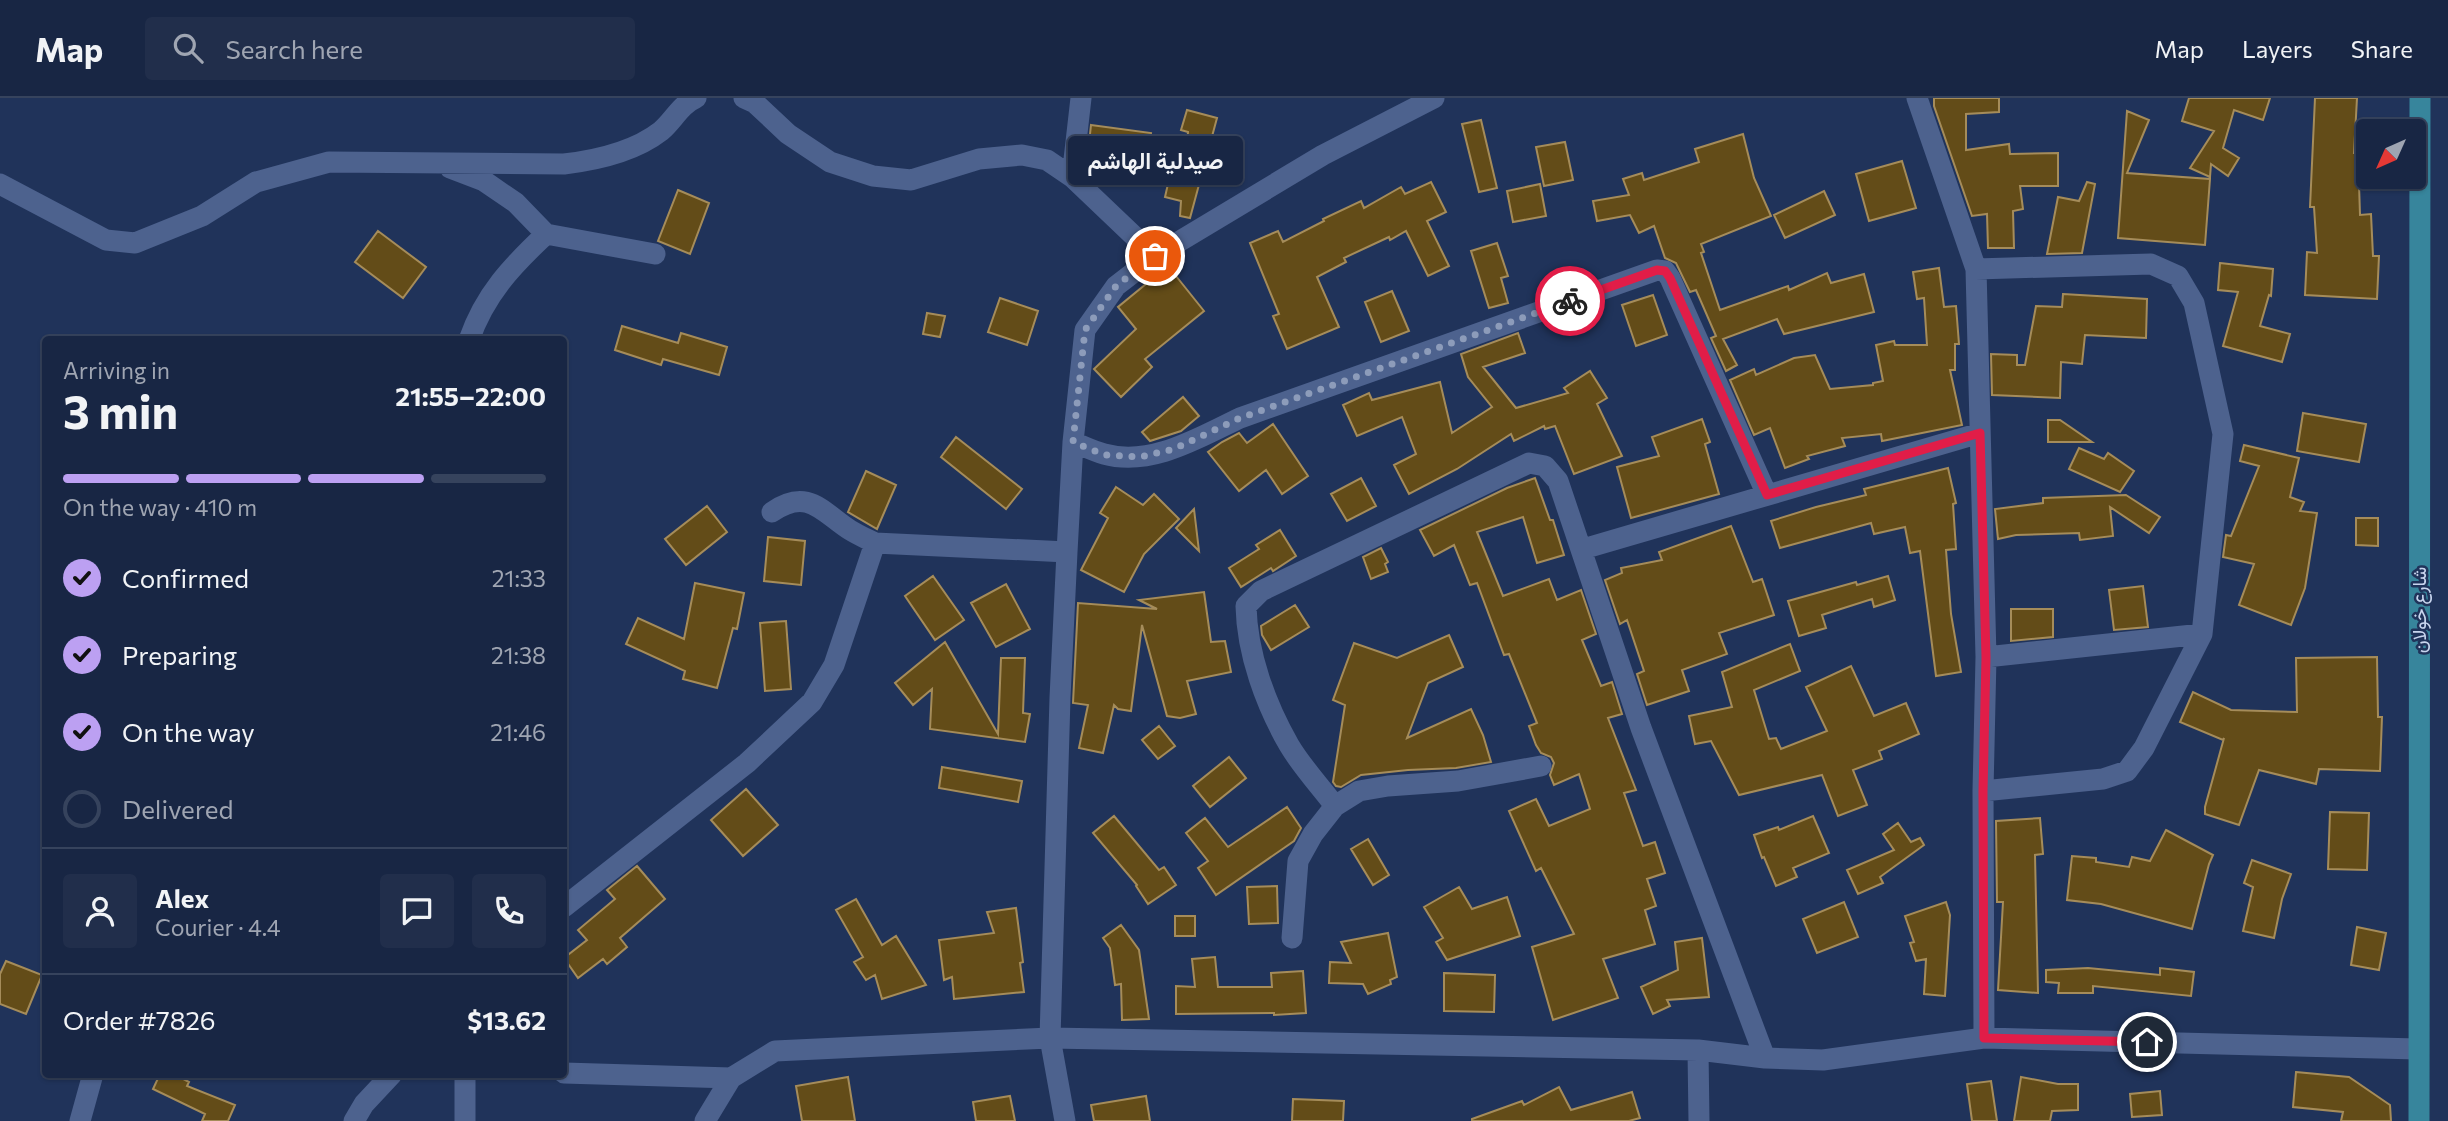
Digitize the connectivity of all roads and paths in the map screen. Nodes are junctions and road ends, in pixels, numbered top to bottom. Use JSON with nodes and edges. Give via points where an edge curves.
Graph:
{"nodes":[{"id":1,"x":696,"y":98,"type":"edge"},
{"id":2,"x":744,"y":98,"type":"edge"},
{"id":3,"x":1081,"y":98,"type":"edge"},
{"id":4,"x":1434,"y":98,"type":"edge"},
{"id":5,"x":1917,"y":98,"type":"edge"},
{"id":6,"x":2420,"y":98,"type":"edge"},
{"id":7,"x":438,"y":163,"type":"junction"},
{"id":8,"x":1072,"y":177,"type":"junction"},
{"id":9,"x":0,"y":184,"type":"edge"},
{"id":10,"x":546,"y":233,"type":"junction"},
{"id":11,"x":655,"y":254,"type":"dead end"},
{"id":12,"x":1155,"y":256,"type":"junction"},
{"id":13,"x":1976,"y":269,"type":"junction"},
{"id":14,"x":470,"y":336,"type":"edge"},
{"id":15,"x":1980,"y":433,"type":"junction"},
{"id":16,"x":1073,"y":442,"type":"junction"},
{"id":17,"x":1767,"y":495,"type":"junction"},
{"id":18,"x":772,"y":512,"type":"dead end"},
{"id":19,"x":875,"y":543,"type":"junction"},
{"id":20,"x":1583,"y":549,"type":"junction"},
{"id":21,"x":1067,"y":552,"type":"junction"},
{"id":22,"x":2202,"y":634,"type":"junction"},
{"id":23,"x":1986,"y":657,"type":"junction"},
{"id":24,"x":1541,"y":766,"type":"dead end"},
{"id":25,"x":1983,"y":792,"type":"junction"},
{"id":26,"x":1335,"y":806,"type":"junction"},
{"id":27,"x":567,"y":905,"type":"edge"},
{"id":28,"x":1292,"y":938,"type":"dead end"},
{"id":29,"x":1050,"y":1038,"type":"junction"},
{"id":30,"x":1984,"y":1038,"type":"junction"},
{"id":31,"x":2418,"y":1049,"type":"junction"},
{"id":32,"x":1698,"y":1050,"type":"junction"},
{"id":33,"x":1765,"y":1058,"type":"junction"},
{"id":34,"x":567,"y":1073,"type":"edge"},
{"id":35,"x":92,"y":1078,"type":"edge"},
{"id":36,"x":388,"y":1078,"type":"edge"},
{"id":37,"x":465,"y":1078,"type":"edge"},
{"id":38,"x":731,"y":1078,"type":"junction"},
{"id":39,"x":80,"y":1121,"type":"edge"},
{"id":40,"x":354,"y":1121,"type":"edge"},
{"id":41,"x":465,"y":1121,"type":"edge"},
{"id":42,"x":705,"y":1121,"type":"edge"},
{"id":43,"x":1066,"y":1121,"type":"edge"},
{"id":44,"x":1699,"y":1121,"type":"edge"},
{"id":45,"x":2419,"y":1121,"type":"edge"}],
"edges":[{"from":1,"to":7,"type":"street","via":[[685,103],[662,130],[599,160]]},
{"from":2,"to":8,"type":"street","via":[[830,162],[873,176],[911,180],[979,159],[1022,155],[1047,160]]},
{"from":3,"to":8,"type":"street"},
{"from":4,"to":12,"type":"street","via":[[1323,155]]},
{"from":5,"to":13,"type":"street"},
{"from":6,"to":31,"type":"main road","name":"شارع خولان"},
{"from":7,"to":9,"type":"street","via":[[329,162],[256,182],[202,216],[135,243],[106,240]]},
{"from":7,"to":10,"type":"street","via":[[484,181],[516,203]]},
{"from":8,"to":12,"type":"street"},
{"from":10,"to":11,"type":"street"},
{"from":10,"to":14,"type":"street","via":[[508,269]]},
{"from":12,"to":16,"type":"street","via":[[1116,286],[1085,330]]},
{"from":13,"to":15,"type":"street"},
{"from":13,"to":22,"type":"street","via":[[2151,264],[2178,276],[2194,303],[2222,434]]},
{"from":15,"to":17,"type":"street"},
{"from":15,"to":23,"type":"street"},
{"from":16,"to":17,"type":"street","via":[[1105,455],[1140,457],[1174,449],[1240,418],[1657,270],[1670,278]]},
{"from":16,"to":21,"type":"street"},
{"from":17,"to":20,"type":"street"},
{"from":18,"to":19,"type":"street","via":[[785,503],[819,506]]},
{"from":19,"to":21,"type":"street"},
{"from":19,"to":27,"type":"street","via":[[834,664],[812,702],[747,763]]},
{"from":20,"to":26,"type":"street","via":[[1559,481],[1545,466],[1529,463],[1261,591],[1246,606],[1247,627],[1267,701],[1290,747]]},
{"from":20,"to":33,"type":"street","via":[[1641,728]]},
{"from":21,"to":29,"type":"street"},
{"from":22,"to":23,"type":"street"},
{"from":22,"to":25,"type":"street","via":[[2144,748],[2127,771],[2103,779]]},
{"from":23,"to":25,"type":"street"},
{"from":24,"to":26,"type":"street","via":[[1458,781],[1359,791]]},
{"from":25,"to":30,"type":"street"},
{"from":26,"to":28,"type":"street","via":[[1298,861]]},
{"from":29,"to":32,"type":"street"},
{"from":29,"to":38,"type":"street","via":[[775,1051]]},
{"from":29,"to":43,"type":"street"},
{"from":30,"to":31,"type":"street"},
{"from":30,"to":33,"type":"street","via":[[1823,1060]]},
{"from":31,"to":45,"type":"main road","name":"شارع خولان"},
{"from":32,"to":33,"type":"street"},
{"from":32,"to":44,"type":"street"},
{"from":34,"to":38,"type":"street"},
{"from":35,"to":39,"type":"street"},
{"from":36,"to":40,"type":"street"},
{"from":37,"to":41,"type":"street"},
{"from":38,"to":42,"type":"street"}]}
